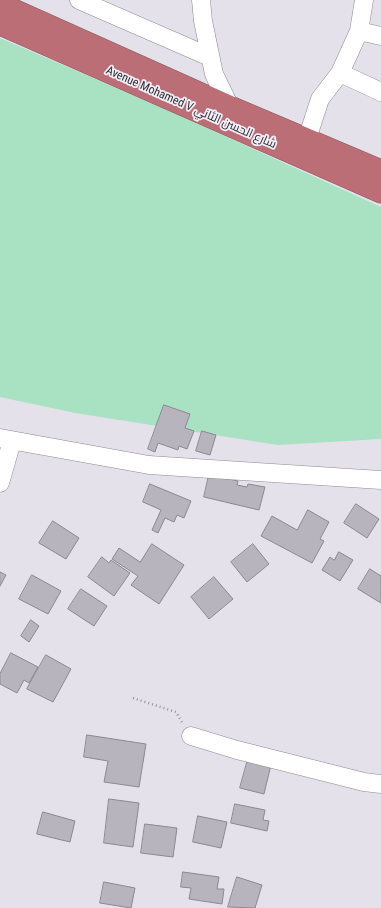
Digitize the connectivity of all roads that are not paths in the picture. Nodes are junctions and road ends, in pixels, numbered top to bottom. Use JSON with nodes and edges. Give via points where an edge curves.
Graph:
{"nodes":[{"id":1,"x":78,"y":0,"type":"edge"},
{"id":2,"x":202,"y":0,"type":"edge"},
{"id":3,"x":364,"y":0,"type":"edge"},
{"id":4,"x":0,"y":4,"type":"edge"},
{"id":5,"x":0,"y":24,"type":"edge"},
{"id":6,"x":358,"y":31,"type":"junction"},
{"id":7,"x":380,"y":35,"type":"edge"},
{"id":8,"x":210,"y":57,"type":"junction"},
{"id":9,"x":340,"y":73,"type":"junction"},
{"id":10,"x":381,"y":92,"type":"edge"},
{"id":11,"x":230,"y":107,"type":"junction"},
{"id":12,"x":307,"y":139,"type":"junction"},
{"id":13,"x":381,"y":171,"type":"edge"},
{"id":14,"x":381,"y":192,"type":"edge"},
{"id":15,"x":6,"y":439,"type":"edge"},
{"id":16,"x":381,"y":480,"type":"edge"},
{"id":17,"x":0,"y":483,"type":"edge"},
{"id":18,"x":191,"y":736,"type":"road end"},
{"id":19,"x":381,"y":784,"type":"edge"}],
"edges":[{"from":1,"to":8,"type":"street"},
{"from":2,"to":8,"type":"street"},
{"from":3,"to":6,"type":"street"},
{"from":4,"to":11,"type":"highway","name":"Avenue Mohamed V شارع الحسن الثاني"},
{"from":5,"to":14,"type":"highway","name":"Avenue Mohamed V شارع الحسن الثاني"},
{"from":6,"to":7,"type":"street"},
{"from":6,"to":9,"type":"street"},
{"from":8,"to":11,"type":"street","via":[[214,74]]},
{"from":9,"to":10,"type":"street"},
{"from":9,"to":12,"type":"street","via":[[320,99]]},
{"from":11,"to":12,"type":"highway","name":"Avenue Mohamed V شارع الحسن الثاني"},
{"from":12,"to":13,"type":"highway","name":"Avenue Mohamed V شارع الحسن الثاني"},
{"from":15,"to":16,"type":"street","via":[[149,465]]},
{"from":15,"to":17,"type":"street"},
{"from":18,"to":19,"type":"street","via":[[237,750]]}]}
